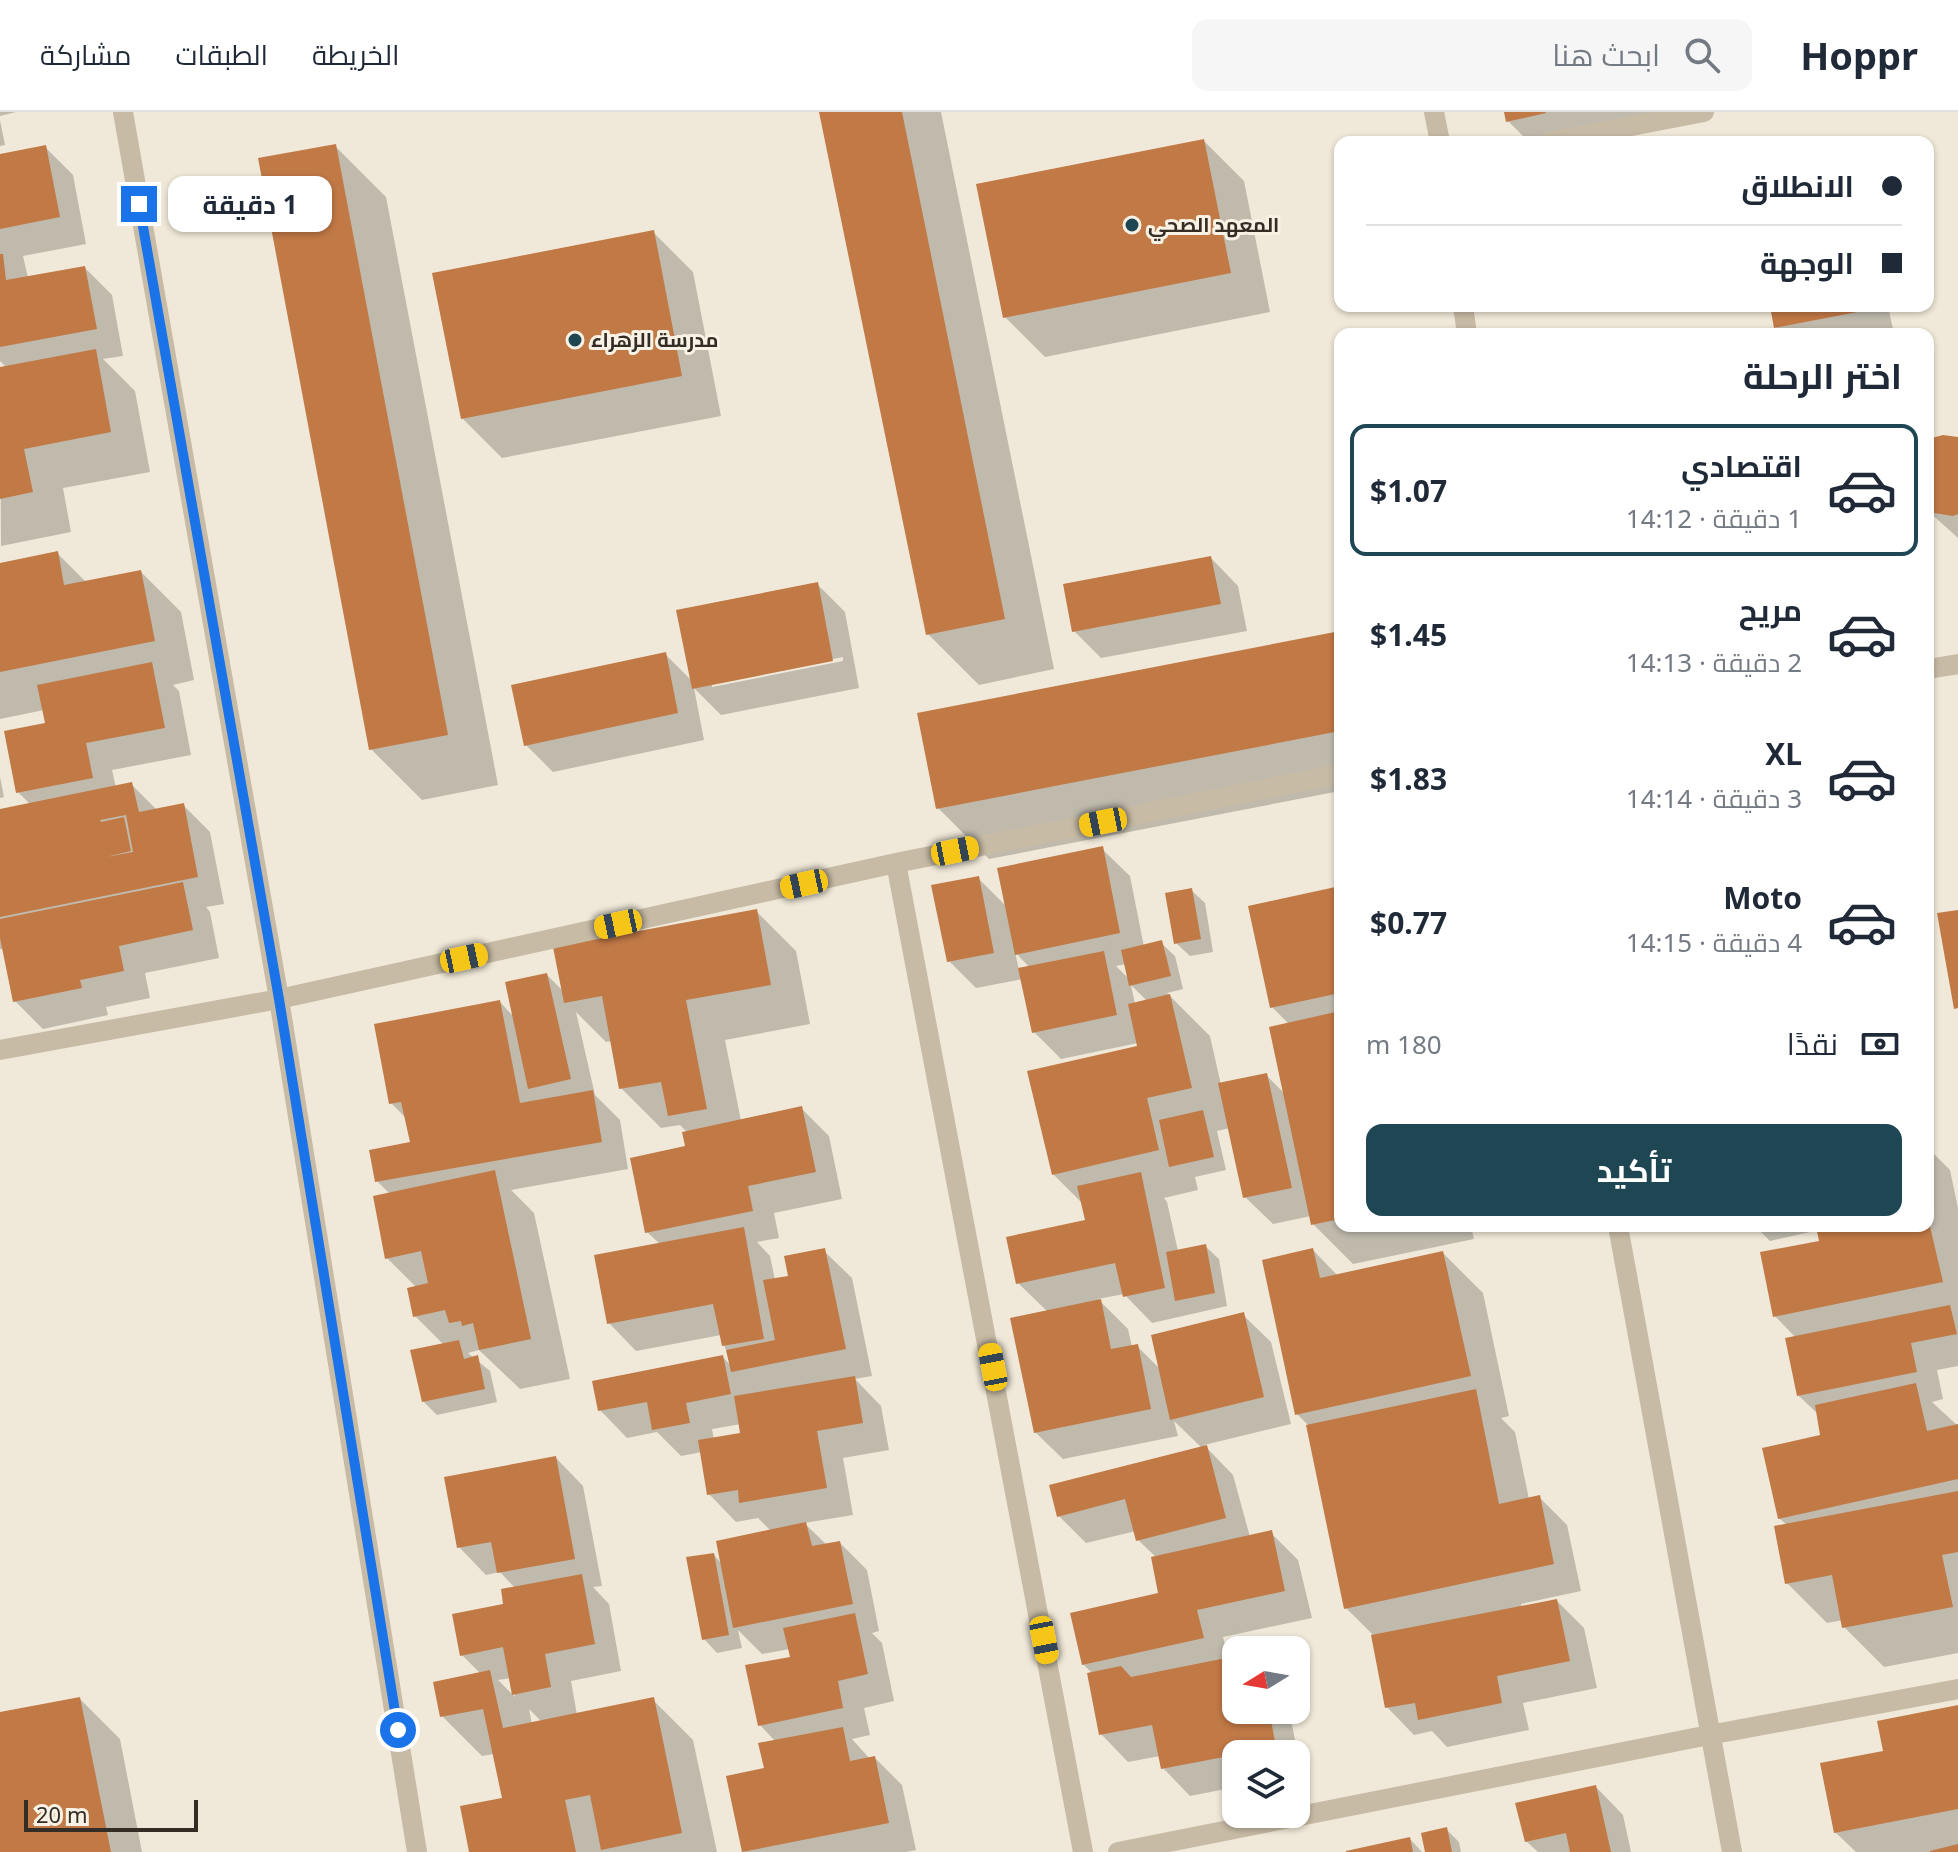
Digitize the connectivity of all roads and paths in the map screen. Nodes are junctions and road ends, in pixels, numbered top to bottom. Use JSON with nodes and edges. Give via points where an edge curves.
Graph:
{"nodes":[{"id":1,"x":123,"y":112,"type":"edge"},
{"id":2,"x":1434,"y":112,"type":"edge"},
{"id":3,"x":1704,"y":112,"type":"edge"},
{"id":4,"x":1439,"y":136,"type":"edge"},
{"id":5,"x":1579,"y":136,"type":"edge"},
{"id":6,"x":1958,"y":664,"type":"edge"},
{"id":7,"x":1934,"y":668,"type":"edge"},
{"id":8,"x":1334,"y":775,"type":"edge"},
{"id":9,"x":896,"y":863,"type":"junction"},
{"id":10,"x":279,"y":999,"type":"junction"},
{"id":11,"x":0,"y":1050,"type":"edge"},
{"id":12,"x":1619,"y":1232,"type":"edge"},
{"id":13,"x":1958,"y":1689,"type":"edge"},
{"id":14,"x":1709,"y":1735,"type":"junction"},
{"id":15,"x":417,"y":1852,"type":"edge"},
{"id":16,"x":1083,"y":1852,"type":"edge"},
{"id":17,"x":1118,"y":1852,"type":"edge"},
{"id":18,"x":1732,"y":1852,"type":"edge"}],
"edges":[{"from":1,"to":10,"type":"street"},
{"from":2,"to":4,"type":"street"},
{"from":3,"to":5,"type":"street"},
{"from":6,"to":7,"type":"street"},
{"from":8,"to":9,"type":"street"},
{"from":9,"to":10,"type":"street"},
{"from":9,"to":16,"type":"street"},
{"from":10,"to":11,"type":"street"},
{"from":10,"to":15,"type":"street"},
{"from":12,"to":14,"type":"street"},
{"from":13,"to":14,"type":"street"},
{"from":14,"to":17,"type":"street"},
{"from":14,"to":18,"type":"street"}]}
